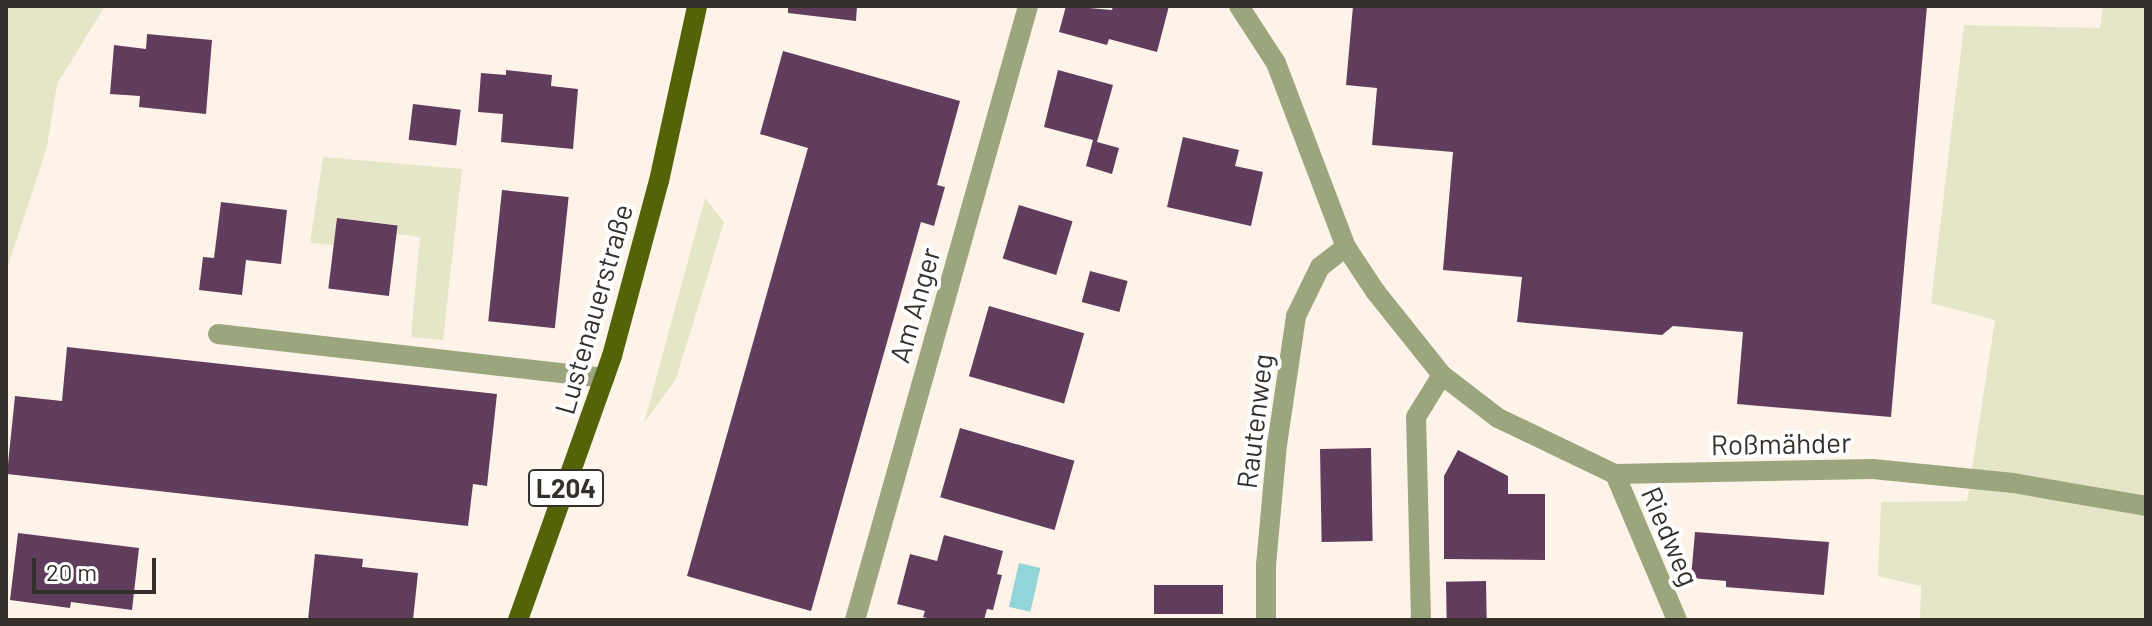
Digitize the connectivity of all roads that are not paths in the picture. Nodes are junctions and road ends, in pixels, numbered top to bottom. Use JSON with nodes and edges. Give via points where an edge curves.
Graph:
{"nodes":[{"id":1,"x":697,"y":6,"type":"edge"},
{"id":2,"x":1028,"y":6,"type":"edge"},
{"id":3,"x":1239,"y":6,"type":"edge"},
{"id":4,"x":1346,"y":247,"type":"junction"},
{"id":5,"x":218,"y":334,"type":"dead end"},
{"id":6,"x":1442,"y":375,"type":"junction"},
{"id":7,"x":605,"y":378,"type":"junction"},
{"id":8,"x":1615,"y":474,"type":"junction"},
{"id":9,"x":2146,"y":506,"type":"edge"},
{"id":10,"x":518,"y":620,"type":"edge"},
{"id":11,"x":855,"y":620,"type":"edge"},
{"id":12,"x":1266,"y":620,"type":"edge"},
{"id":13,"x":1421,"y":620,"type":"edge"},
{"id":14,"x":1677,"y":620,"type":"edge"}],
"edges":[{"from":1,"to":7,"type":"main road","name":"Lustenauerstraße","number":"L204","via":[[659,181]]},
{"from":2,"to":11,"type":"street","name":"Am Anger"},
{"from":3,"to":4,"type":"street","name":"Roßmähder","via":[[1276,63]]},
{"from":4,"to":6,"type":"street","name":"Roßmähder"},
{"from":4,"to":12,"type":"street","name":"Rautenweg","via":[[1320,267],[1296,316],[1277,445]]},
{"from":5,"to":7,"type":"street"},
{"from":6,"to":8,"type":"street","name":"Roßmähder","via":[[1498,418]]},
{"from":6,"to":13,"type":"street","via":[[1416,417]]},
{"from":7,"to":10,"type":"main road","name":"Lustenauerstraße","number":"L204"},
{"from":8,"to":9,"type":"street","name":"Roßmähder","via":[[1873,469],[2013,483]]},
{"from":8,"to":14,"type":"street","name":"Riedweg"}]}
